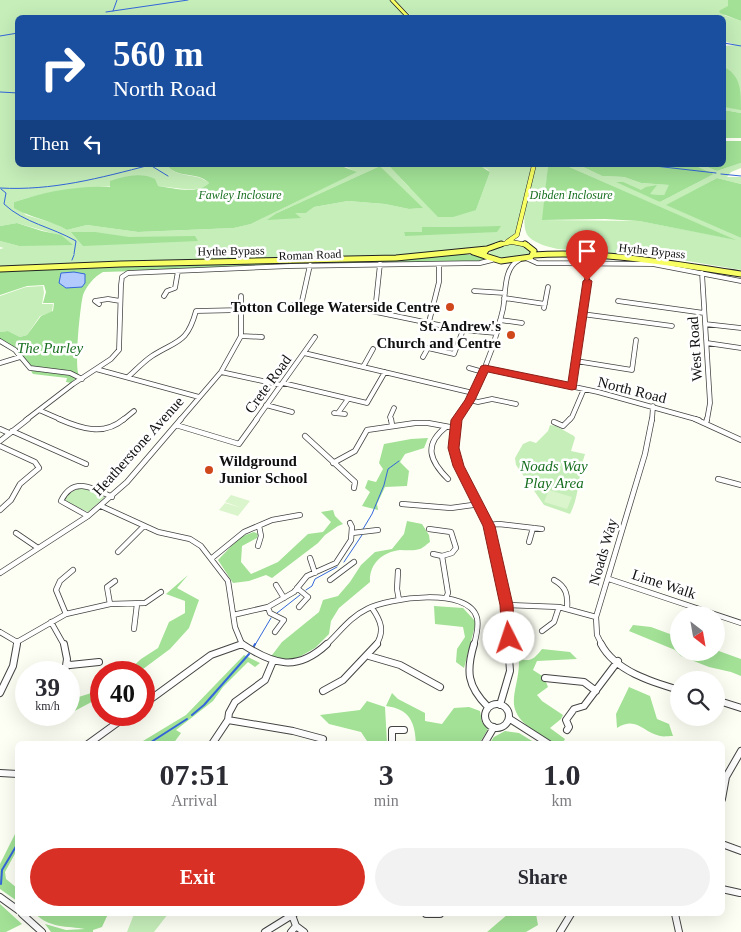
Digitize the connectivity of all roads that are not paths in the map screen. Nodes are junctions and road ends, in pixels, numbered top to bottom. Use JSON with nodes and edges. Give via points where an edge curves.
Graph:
{"nodes":[{"id":1,"x":392,"y":0,"type":"edge"},
{"id":2,"x":406,"y":15,"type":"edge"},
{"id":3,"x":534,"y":167,"type":"edge"},
{"id":4,"x":517,"y":235,"type":"junction"},
{"id":5,"x":505,"y":242,"type":"junction"},
{"id":6,"x":522,"y":243,"type":"junction"},
{"id":7,"x":530,"y":247,"type":"junction"},
{"id":8,"x":487,"y":249,"type":"junction"},
{"id":9,"x":462,"y":251,"type":"junction"},
{"id":10,"x":560,"y":253,"type":"junction"},
{"id":11,"x":533,"y":255,"type":"junction"},
{"id":12,"x":485,"y":256,"type":"junction"},
{"id":13,"x":526,"y":258,"type":"junction"},
{"id":14,"x":492,"y":260,"type":"junction"},
{"id":15,"x":519,"y":260,"type":"junction"},
{"id":16,"x":501,"y":261,"type":"junction"},
{"id":17,"x":380,"y":264,"type":"junction"},
{"id":18,"x":439,"y":264,"type":"junction"},
{"id":19,"x":589,"y":264,"type":"junction"},
{"id":20,"x":310,"y":265,"type":"junction"},
{"id":21,"x":0,"y":269,"type":"edge"},
{"id":22,"x":509,"y":270,"type":"junction"},
{"id":23,"x":178,"y":271,"type":"junction"},
{"id":24,"x":702,"y":273,"type":"junction"},
{"id":25,"x":741,"y":274,"type":"edge"},
{"id":26,"x":741,"y":281,"type":"edge"},
{"id":27,"x":548,"y":287,"type":"dead end"},
{"id":28,"x":474,"y":291,"type":"dead end"},
{"id":29,"x":629,"y":295,"type":"dead end"},
{"id":30,"x":164,"y":296,"type":"dead end"},
{"id":31,"x":242,"y":296,"type":"dead end"},
{"id":32,"x":505,"y":296,"type":"junction"},
{"id":33,"x":120,"y":301,"type":"junction"},
{"id":34,"x":618,"y":301,"type":"dead end"},
{"id":35,"x":629,"y":302,"type":"junction"},
{"id":36,"x":99,"y":304,"type":"dead end"},
{"id":37,"x":290,"y":307,"type":"dead end"},
{"id":38,"x":352,"y":307,"type":"dead end"},
{"id":39,"x":241,"y":310,"type":"junction"},
{"id":40,"x":375,"y":311,"type":"junction"},
{"id":41,"x":704,"y":313,"type":"junction"},
{"id":42,"x":582,"y":314,"type":"junction"},
{"id":43,"x":500,"y":320,"type":"junction"},
{"id":44,"x":429,"y":322,"type":"junction"},
{"id":45,"x":522,"y":323,"type":"dead end"},
{"id":46,"x":705,"y":324,"type":"junction"},
{"id":47,"x":672,"y":326,"type":"dead end"},
{"id":48,"x":741,"y":328,"type":"edge"},
{"id":49,"x":463,"y":330,"type":"junction"},
{"id":50,"x":496,"y":333,"type":"junction"},
{"id":51,"x":241,"y":336,"type":"junction"},
{"id":52,"x":262,"y":337,"type":"dead end"},
{"id":53,"x":315,"y":337,"type":"dead end"},
{"id":54,"x":636,"y":340,"type":"dead end"},
{"id":55,"x":0,"y":341,"type":"edge"},
{"id":56,"x":707,"y":343,"type":"junction"},
{"id":57,"x":741,"y":348,"type":"edge"},
{"id":58,"x":373,"y":349,"type":"dead end"},
{"id":59,"x":304,"y":354,"type":"junction"},
{"id":60,"x":20,"y":357,"type":"junction"},
{"id":61,"x":423,"y":357,"type":"dead end"},
{"id":62,"x":576,"y":361,"type":"junction"},
{"id":63,"x":0,"y":363,"type":"edge"},
{"id":64,"x":363,"y":367,"type":"junction"},
{"id":65,"x":469,"y":368,"type":"dead end"},
{"id":66,"x":96,"y":369,"type":"junction"},
{"id":67,"x":484,"y":370,"type":"junction"},
{"id":68,"x":221,"y":372,"type":"junction"},
{"id":69,"x":385,"y":372,"type":"junction"},
{"id":70,"x":128,"y":377,"type":"junction"},
{"id":71,"x":82,"y":379,"type":"junction"},
{"id":72,"x":282,"y":384,"type":"junction"},
{"id":73,"x":572,"y":387,"type":"junction"},
{"id":74,"x":584,"y":389,"type":"junction"},
{"id":75,"x":473,"y":393,"type":"junction"},
{"id":76,"x":199,"y":397,"type":"junction"},
{"id":77,"x":348,"y":399,"type":"junction"},
{"id":78,"x":470,"y":400,"type":"junction"},
{"id":79,"x":513,"y":402,"type":"dead end"},
{"id":80,"x":266,"y":405,"type":"junction"},
{"id":81,"x":653,"y":406,"type":"junction"},
{"id":82,"x":394,"y":408,"type":"dead end"},
{"id":83,"x":39,"y":410,"type":"junction"},
{"id":84,"x":134,"y":411,"type":"dead end"},
{"id":85,"x":292,"y":412,"type":"dead end"},
{"id":86,"x":345,"y":414,"type":"dead end"},
{"id":87,"x":554,"y":422,"type":"dead end"},
{"id":88,"x":706,"y":422,"type":"junction"},
{"id":89,"x":176,"y":425,"type":"junction"},
{"id":90,"x":392,"y":425,"type":"junction"},
{"id":91,"x":446,"y":427,"type":"junction"},
{"id":92,"x":455,"y":428,"type":"junction"},
{"id":93,"x":0,"y":429,"type":"edge"},
{"id":94,"x":11,"y":432,"type":"junction"},
{"id":95,"x":305,"y":436,"type":"dead end"},
{"id":96,"x":741,"y":440,"type":"edge"},
{"id":97,"x":0,"y":441,"type":"edge"},
{"id":98,"x":0,"y":446,"type":"edge"},
{"id":99,"x":333,"y":463,"type":"junction"},
{"id":100,"x":86,"y":464,"type":"dead end"},
{"id":101,"x":448,"y":479,"type":"dead end"},
{"id":102,"x":718,"y":479,"type":"dead end"},
{"id":103,"x":741,"y":485,"type":"edge"},
{"id":104,"x":354,"y":488,"type":"dead end"},
{"id":105,"x":112,"y":497,"type":"junction"},
{"id":106,"x":402,"y":504,"type":"dead end"},
{"id":107,"x":480,"y":504,"type":"junction"},
{"id":108,"x":101,"y":506,"type":"junction"},
{"id":109,"x":0,"y":510,"type":"edge"},
{"id":110,"x":300,"y":515,"type":"dead end"},
{"id":111,"x":88,"y":516,"type":"junction"},
{"id":112,"x":350,"y":523,"type":"dead end"},
{"id":113,"x":144,"y":526,"type":"junction"},
{"id":114,"x":259,"y":526,"type":"junction"},
{"id":115,"x":489,"y":526,"type":"junction"},
{"id":116,"x":533,"y":528,"type":"junction"},
{"id":117,"x":542,"y":529,"type":"dead end"},
{"id":118,"x":378,"y":530,"type":"dead end"},
{"id":119,"x":429,"y":530,"type":"dead end"},
{"id":120,"x":16,"y":533,"type":"dead end"},
{"id":121,"x":352,"y":533,"type":"junction"},
{"id":122,"x":529,"y":542,"type":"dead end"},
{"id":123,"x":258,"y":546,"type":"dead end"},
{"id":124,"x":38,"y":548,"type":"junction"},
{"id":125,"x":118,"y":552,"type":"dead end"},
{"id":126,"x":433,"y":554,"type":"dead end"},
{"id":127,"x":442,"y":556,"type":"junction"},
{"id":128,"x":212,"y":558,"type":"junction"},
{"id":129,"x":310,"y":558,"type":"dead end"},
{"id":130,"x":336,"y":563,"type":"junction"},
{"id":131,"x":73,"y":570,"type":"dead end"},
{"id":132,"x":398,"y":571,"type":"dead end"},
{"id":133,"x":0,"y":573,"type":"edge"},
{"id":134,"x":315,"y":573,"type":"junction"},
{"id":135,"x":608,"y":579,"type":"junction"},
{"id":136,"x":330,"y":580,"type":"dead end"},
{"id":137,"x":554,"y":580,"type":"dead end"},
{"id":138,"x":115,"y":581,"type":"dead end"},
{"id":139,"x":276,"y":585,"type":"dead end"},
{"id":140,"x":298,"y":588,"type":"junction"},
{"id":141,"x":161,"y":592,"type":"dead end"},
{"id":142,"x":284,"y":598,"type":"junction"},
{"id":143,"x":446,"y":598,"type":"junction"},
{"id":144,"x":399,"y":600,"type":"junction"},
{"id":145,"x":110,"y":604,"type":"junction"},
{"id":146,"x":138,"y":604,"type":"junction"},
{"id":147,"x":506,"y":605,"type":"junction"},
{"id":148,"x":268,"y":607,"type":"junction"},
{"id":149,"x":299,"y":607,"type":"dead end"},
{"id":150,"x":559,"y":607,"type":"junction"},
{"id":151,"x":372,"y":608,"type":"junction"},
{"id":152,"x":567,"y":609,"type":"junction"},
{"id":153,"x":66,"y":614,"type":"junction"},
{"id":154,"x":233,"y":615,"type":"junction"},
{"id":155,"x":596,"y":617,"type":"junction"},
{"id":156,"x":50,"y":622,"type":"junction"},
{"id":157,"x":741,"y":623,"type":"edge"},
{"id":158,"x":134,"y":629,"type":"dead end"},
{"id":159,"x":542,"y":631,"type":"dead end"},
{"id":160,"x":0,"y":632,"type":"edge"},
{"id":161,"x":275,"y":632,"type":"dead end"},
{"id":162,"x":17,"y":642,"type":"junction"},
{"id":163,"x":242,"y":644,"type":"junction"},
{"id":164,"x":368,"y":656,"type":"junction"},
{"id":165,"x":67,"y":661,"type":"edge"},
{"id":166,"x":273,"y":661,"type":"junction"},
{"id":167,"x":618,"y":661,"type":"junction"},
{"id":168,"x":545,"y":678,"type":"dead end"},
{"id":169,"x":341,"y":683,"type":"junction"},
{"id":170,"x":440,"y":687,"type":"dead end"},
{"id":171,"x":670,"y":687,"type":"edge"},
{"id":172,"x":346,"y":688,"type":"dead end"},
{"id":173,"x":323,"y":690,"type":"dead end"},
{"id":174,"x":596,"y":691,"type":"junction"},
{"id":175,"x":0,"y":693,"type":"edge"},
{"id":176,"x":155,"y":696,"type":"edge"},
{"id":177,"x":725,"y":703,"type":"edge"},
{"id":178,"x":500,"y":705,"type":"junction"},
{"id":179,"x":488,"y":707,"type":"junction"},
{"id":180,"x":741,"y":708,"type":"edge"},
{"id":181,"x":510,"y":719,"type":"junction"},
{"id":182,"x":228,"y":720,"type":"junction"},
{"id":183,"x":113,"y":726,"type":"edge"},
{"id":184,"x":494,"y":726,"type":"junction"},
{"id":185,"x":404,"y":730,"type":"dead end"},
{"id":186,"x":567,"y":730,"type":"dead end"},
{"id":187,"x":323,"y":739,"type":"dead end"},
{"id":188,"x":92,"y":741,"type":"edge"},
{"id":189,"x":214,"y":741,"type":"edge"},
{"id":190,"x":392,"y":741,"type":"edge"},
{"id":191,"x":486,"y":741,"type":"edge"},
{"id":192,"x":544,"y":741,"type":"edge"},
{"id":193,"x":741,"y":751,"type":"edge"},
{"id":194,"x":0,"y":773,"type":"edge"},
{"id":195,"x":15,"y":774,"type":"edge"},
{"id":196,"x":725,"y":782,"type":"edge"},
{"id":197,"x":725,"y":845,"type":"edge"},
{"id":198,"x":741,"y":851,"type":"edge"},
{"id":199,"x":725,"y":890,"type":"edge"},
{"id":200,"x":740,"y":893,"type":"dead end"},
{"id":201,"x":0,"y":897,"type":"edge"},
{"id":202,"x":15,"y":908,"type":"edge"},
{"id":203,"x":24,"y":916,"type":"edge"},
{"id":204,"x":290,"y":916,"type":"edge"},
{"id":205,"x":294,"y":916,"type":"edge"},
{"id":206,"x":570,"y":916,"type":"edge"},
{"id":207,"x":675,"y":916,"type":"edge"},
{"id":208,"x":296,"y":926,"type":"junction"},
{"id":209,"x":42,"y":932,"type":"edge"},
{"id":210,"x":265,"y":932,"type":"edge"},
{"id":211,"x":291,"y":932,"type":"edge"},
{"id":212,"x":304,"y":932,"type":"edge"},
{"id":213,"x":560,"y":932,"type":"edge"},
{"id":214,"x":679,"y":932,"type":"edge"}],
"edges":[{"from":1,"to":2,"type":"main road"},
{"from":3,"to":4,"type":"main road"},
{"from":4,"to":5,"type":"main road","name":"Hythe Bypass"},
{"from":4,"to":6,"type":"main road"},
{"from":5,"to":6,"type":"main road"},
{"from":5,"to":8,"type":"main road","name":"Hythe Bypass"},
{"from":6,"to":7,"type":"main road","name":"Hythe Bypass"},
{"from":7,"to":10,"type":"main road","name":"Hythe Bypass"},
{"from":7,"to":11,"type":"main road"},
{"from":8,"to":9,"type":"main road","name":"Hythe Bypass"},
{"from":8,"to":12,"type":"main road"},
{"from":9,"to":12,"type":"main road","name":"Hythe Bypass"},
{"from":9,"to":21,"type":"main road","name":"Hythe Bypass","via":[[396,258]]},
{"from":10,"to":11,"type":"main road","name":"Hythe Bypass"},
{"from":10,"to":25,"type":"main road","name":"Hythe Bypass","via":[[658,261]]},
{"from":11,"to":13,"type":"main road","name":"Hythe Bypass"},
{"from":12,"to":14,"type":"main road","name":"Hythe Bypass"},
{"from":13,"to":15,"type":"main road","name":"Hythe Bypass"},
{"from":13,"to":19,"type":"street","via":[[537,263]]},
{"from":14,"to":16,"type":"main road","name":"Hythe Bypass"},
{"from":14,"to":18,"type":"street","name":"Roman Road"},
{"from":15,"to":16,"type":"main road","name":"Hythe Bypass"},
{"from":15,"to":22,"type":"street"},
{"from":16,"to":22,"type":"street"},
{"from":17,"to":18,"type":"street","name":"Roman Road"},
{"from":17,"to":20,"type":"street","name":"Roman Road"},
{"from":17,"to":40,"type":"street"},
{"from":18,"to":44,"type":"street","via":[[439,282]]},
{"from":19,"to":24,"type":"street","via":[[653,264]]},
{"from":19,"to":42,"type":"street"},
{"from":20,"to":23,"type":"street","name":"Roman Road"},
{"from":20,"to":37,"type":"street","via":[[302,301]]},
{"from":22,"to":32,"type":"street"},
{"from":23,"to":30,"type":"street","via":[[175,288]]},
{"from":23,"to":33,"type":"street","name":"Roman Road","via":[[128,272],[122,277]]},
{"from":24,"to":26,"type":"street"},
{"from":24,"to":41,"type":"street","name":"West Road"},
{"from":27,"to":32,"type":"street","via":[[544,306]]},
{"from":28,"to":32,"type":"street"},
{"from":29,"to":35,"type":"street"},
{"from":31,"to":39,"type":"street","name":"Heatherstone Avenue"},
{"from":32,"to":43,"type":"street"},
{"from":33,"to":36,"type":"street","via":[[95,302]]},
{"from":33,"to":66,"type":"street","via":[[119,350]]},
{"from":34,"to":35,"type":"street"},
{"from":35,"to":41,"type":"street"},
{"from":38,"to":40,"type":"street"},
{"from":39,"to":51,"type":"street","name":"Heatherstone Avenue"},
{"from":39,"to":70,"type":"street","via":[[196,311],[187,337],[144,362]]},
{"from":40,"to":44,"type":"street"},
{"from":41,"to":46,"type":"street","name":"West Road"},
{"from":42,"to":47,"type":"street"},
{"from":42,"to":62,"type":"street"},
{"from":43,"to":45,"type":"street"},
{"from":43,"to":50,"type":"street"},
{"from":44,"to":49,"type":"street"},
{"from":46,"to":48,"type":"street"},
{"from":46,"to":56,"type":"street","name":"West Road"},
{"from":49,"to":50,"type":"street"},
{"from":49,"to":61,"type":"street","via":[[454,354],[428,348]]},
{"from":50,"to":67,"type":"street"},
{"from":51,"to":52,"type":"street"},
{"from":51,"to":68,"type":"street","name":"Heatherstone Avenue"},
{"from":53,"to":59,"type":"street","name":"Crete Road"},
{"from":54,"to":62,"type":"street","via":[[632,370]]},
{"from":55,"to":60,"type":"street"},
{"from":56,"to":57,"type":"street"},
{"from":56,"to":88,"type":"street","name":"West Road","via":[[710,402]]},
{"from":58,"to":64,"type":"street"},
{"from":59,"to":64,"type":"street"},
{"from":59,"to":72,"type":"street","name":"Crete Road"},
{"from":60,"to":63,"type":"street"},
{"from":60,"to":71,"type":"street","via":[[34,369]]},
{"from":62,"to":73,"type":"street"},
{"from":64,"to":69,"type":"street"},
{"from":65,"to":67,"type":"street","name":"North Road"},
{"from":66,"to":70,"type":"street"},
{"from":66,"to":71,"type":"street"},
{"from":67,"to":73,"type":"street","name":"North Road"},
{"from":67,"to":75,"type":"street"},
{"from":68,"to":72,"type":"street"},
{"from":68,"to":76,"type":"street","name":"Heatherstone Avenue"},
{"from":69,"to":75,"type":"street"},
{"from":69,"to":77,"type":"street","via":[[367,403]]},
{"from":70,"to":76,"type":"street"},
{"from":71,"to":83,"type":"street"},
{"from":72,"to":77,"type":"street"},
{"from":72,"to":80,"type":"street","name":"Crete Road"},
{"from":73,"to":74,"type":"street","name":"North Road"},
{"from":74,"to":81,"type":"street","name":"North Road"},
{"from":74,"to":87,"type":"street","via":[[569,421],[563,426]]},
{"from":75,"to":78,"type":"street"},
{"from":76,"to":89,"type":"street","name":"Heatherstone Avenue"},
{"from":77,"to":86,"type":"street","via":[[336,413]]},
{"from":78,"to":79,"type":"street"},
{"from":78,"to":92,"type":"street","via":[[456,420]]},
{"from":80,"to":85,"type":"street"},
{"from":80,"to":89,"type":"street","name":"Crete Road","via":[[239,444]]},
{"from":81,"to":88,"type":"street","name":"North Road"},
{"from":81,"to":135,"type":"street","name":"Noads Way","via":[[651,429]]},
{"from":82,"to":90,"type":"street","via":[[390,417]]},
{"from":83,"to":84,"type":"street","via":[[78,427],[109,428],[118,425]]},
{"from":83,"to":94,"type":"street"},
{"from":88,"to":96,"type":"street","name":"North Road"},
{"from":89,"to":105,"type":"street","name":"Heatherstone Avenue"},
{"from":90,"to":91,"type":"street","via":[[428,423]]},
{"from":90,"to":99,"type":"street","via":[[366,430],[355,451]]},
{"from":91,"to":92,"type":"street"},
{"from":91,"to":101,"type":"street","via":[[435,435],[431,448],[433,462]]},
{"from":92,"to":107,"type":"street","via":[[453,448],[458,466]]},
{"from":93,"to":94,"type":"street"},
{"from":94,"to":97,"type":"street"},
{"from":94,"to":100,"type":"street"},
{"from":95,"to":99,"type":"street"},
{"from":98,"to":109,"type":"street","via":[[38,464],[39,468],[17,483],[11,500]]},
{"from":99,"to":104,"type":"street","via":[[354,482]]},
{"from":102,"to":103,"type":"street"},
{"from":105,"to":108,"type":"street","name":"Heatherstone Avenue"},
{"from":105,"to":111,"type":"street","via":[[80,484],[62,495],[60,500]]},
{"from":106,"to":107,"type":"street","via":[[445,509]]},
{"from":107,"to":115,"type":"street"},
{"from":108,"to":111,"type":"street","name":"Heatherstone Avenue"},
{"from":108,"to":113,"type":"street"},
{"from":110,"to":114,"type":"street"},
{"from":111,"to":124,"type":"street","name":"Heatherstone Avenue"},
{"from":112,"to":121,"type":"street"},
{"from":113,"to":125,"type":"street"},
{"from":113,"to":128,"type":"street","via":[[190,539]]},
{"from":114,"to":123,"type":"street"},
{"from":114,"to":128,"type":"street","via":[[244,532]]},
{"from":115,"to":116,"type":"street"},
{"from":115,"to":147,"type":"street"},
{"from":116,"to":117,"type":"street"},
{"from":116,"to":122,"type":"street"},
{"from":118,"to":121,"type":"street"},
{"from":119,"to":127,"type":"street","via":[[452,533],[456,549]]},
{"from":120,"to":124,"type":"street"},
{"from":121,"to":130,"type":"street","via":[[348,547]]},
{"from":124,"to":133,"type":"street","name":"Heatherstone Avenue"},
{"from":126,"to":127,"type":"street"},
{"from":127,"to":143,"type":"street"},
{"from":128,"to":154,"type":"street","via":[[228,581]]},
{"from":129,"to":134,"type":"street"},
{"from":130,"to":134,"type":"street"},
{"from":130,"to":136,"type":"street","via":[[352,563]]},
{"from":131,"to":153,"type":"street","via":[[57,583],[54,590]]},
{"from":132,"to":144,"type":"street"},
{"from":134,"to":140,"type":"street","via":[[307,576]]},
{"from":135,"to":155,"type":"street","name":"Noads Way"},
{"from":135,"to":157,"type":"street","name":"Lime Walk"},
{"from":137,"to":152,"type":"street","via":[[568,594]]},
{"from":138,"to":145,"type":"street","via":[[107,587]]},
{"from":139,"to":142,"type":"street"},
{"from":140,"to":142,"type":"street"},
{"from":140,"to":149,"type":"street","via":[[308,597]]},
{"from":141,"to":146,"type":"street"},
{"from":142,"to":148,"type":"street"},
{"from":143,"to":144,"type":"street"},
{"from":143,"to":179,"type":"street","via":[[470,607],[476,613],[479,621],[468,674],[478,697]]},
{"from":144,"to":151,"type":"street"},
{"from":145,"to":146,"type":"street"},
{"from":145,"to":153,"type":"street"},
{"from":146,"to":158,"type":"street"},
{"from":147,"to":150,"type":"street"},
{"from":147,"to":178,"type":"street","via":[[510,672]]},
{"from":148,"to":154,"type":"street"},
{"from":148,"to":161,"type":"street","via":[[270,613],[284,620]]},
{"from":150,"to":152,"type":"street"},
{"from":150,"to":159,"type":"street","via":[[554,622]]},
{"from":151,"to":164,"type":"street","via":[[382,628],[380,638]]},
{"from":151,"to":166,"type":"street","via":[[360,613],[306,660],[294,663]]},
{"from":152,"to":155,"type":"street"},
{"from":153,"to":156,"type":"street"},
{"from":154,"to":163,"type":"street"},
{"from":155,"to":167,"type":"street","via":[[600,642]]},
{"from":156,"to":162,"type":"street"},
{"from":156,"to":165,"type":"street","via":[[64,642]]},
{"from":160,"to":162,"type":"street"},
{"from":162,"to":175,"type":"street","via":[[13,666]]},
{"from":163,"to":166,"type":"street"},
{"from":163,"to":176,"type":"street","via":[[211,655]]},
{"from":164,"to":169,"type":"street"},
{"from":164,"to":170,"type":"street","via":[[400,665]]},
{"from":166,"to":182,"type":"street","via":[[267,678],[238,700],[230,710]]},
{"from":167,"to":171,"type":"street","via":[[647,679]]},
{"from":167,"to":174,"type":"street"},
{"from":168,"to":174,"type":"street","via":[[584,682]]},
{"from":169,"to":172,"type":"street"},
{"from":169,"to":173,"type":"street"},
{"from":174,"to":186,"type":"street","via":[[584,706],[574,709],[566,720]]},
{"from":177,"to":180,"type":"street"},
{"from":178,"to":179,"type":"street"},
{"from":178,"to":181,"type":"street","via":[[509,712]]},
{"from":179,"to":184,"type":"street","via":[[484,713],[486,720]]},
{"from":181,"to":184,"type":"street","via":[[503,726]]},
{"from":181,"to":192,"type":"street"},
{"from":182,"to":187,"type":"street"},
{"from":182,"to":189,"type":"street"},
{"from":183,"to":188,"type":"street"},
{"from":184,"to":191,"type":"street"},
{"from":185,"to":190,"type":"street","via":[[392,730]]},
{"from":193,"to":196,"type":"street"},
{"from":194,"to":195,"type":"street"},
{"from":197,"to":198,"type":"street"},
{"from":199,"to":200,"type":"street"},
{"from":201,"to":202,"type":"street"},
{"from":203,"to":209,"type":"street"},
{"from":204,"to":210,"type":"street"},
{"from":205,"to":208,"type":"street"},
{"from":206,"to":213,"type":"street"},
{"from":207,"to":214,"type":"street"},
{"from":208,"to":211,"type":"street"},
{"from":208,"to":212,"type":"street"}]}
